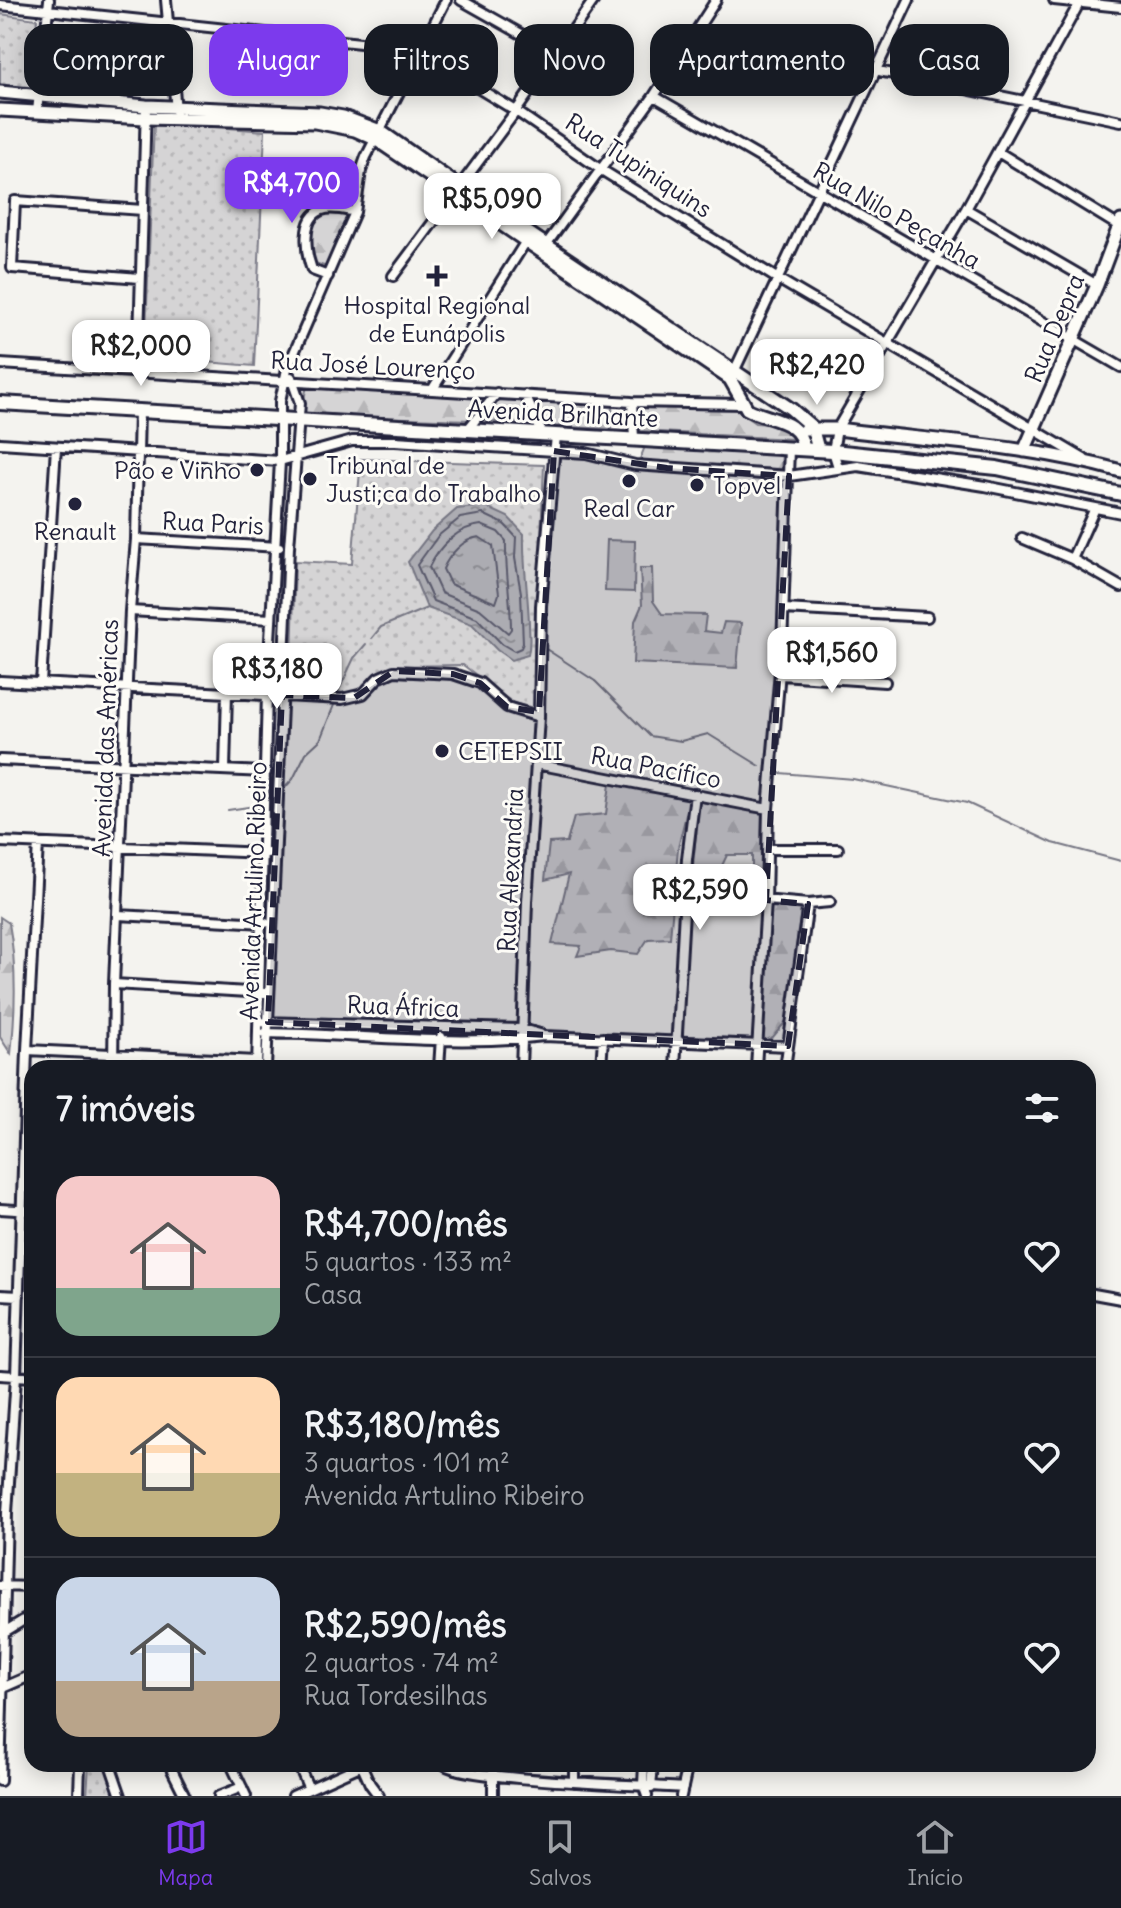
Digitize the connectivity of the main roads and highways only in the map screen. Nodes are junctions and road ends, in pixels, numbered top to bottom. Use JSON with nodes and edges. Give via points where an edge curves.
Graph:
{"nodes":[{"id":1,"x":0,"y":92,"type":"edge"},
{"id":2,"x":101,"y":102,"type":"junction"},
{"id":3,"x":0,"y":110,"type":"edge"},
{"id":4,"x":146,"y":112,"type":"junction"},
{"id":5,"x":100,"y":116,"type":"junction"},
{"id":6,"x":1120,"y":223,"type":"edge"},
{"id":7,"x":1117,"y":246,"type":"edge"},
{"id":8,"x":732,"y":375,"type":"junction"},
{"id":9,"x":755,"y":385,"type":"junction"},
{"id":10,"x":773,"y":397,"type":"junction"},
{"id":11,"x":742,"y":402,"type":"junction"},
{"id":12,"x":0,"y":403,"type":"edge"},
{"id":13,"x":761,"y":415,"type":"junction"},
{"id":14,"x":812,"y":427,"type":"junction"},
{"id":15,"x":797,"y":431,"type":"junction"},
{"id":16,"x":811,"y":449,"type":"junction"},
{"id":17,"x":1024,"y":451,"type":"junction"},
{"id":18,"x":1121,"y":471,"type":"edge"},
{"id":19,"x":1121,"y":494,"type":"edge"}],
"edges":[{"from":1,"to":2,"type":"main road"},
{"from":2,"to":4,"type":"main road"},
{"from":2,"to":5,"type":"main road"},
{"from":3,"to":5,"type":"main road"},
{"from":4,"to":5,"type":"main road"},
{"from":4,"to":8,"type":"main road","via":[[315,122],[377,135]]},
{"from":6,"to":7,"type":"main road","name":"Rua Depra"},
{"from":7,"to":17,"type":"main road","name":"Rua Depra"},
{"from":8,"to":9,"type":"main road"},
{"from":8,"to":11,"type":"main road"},
{"from":9,"to":10,"type":"main road"},
{"from":9,"to":11,"type":"main road"},
{"from":10,"to":13,"type":"main road"},
{"from":10,"to":14,"type":"main road"},
{"from":11,"to":13,"type":"main road"},
{"from":12,"to":16,"type":"main road","name":"Avenida Brilhante"},
{"from":13,"to":15,"type":"main road"},
{"from":14,"to":15,"type":"main road"},
{"from":14,"to":16,"type":"main road"},
{"from":14,"to":17,"type":"main road"},
{"from":15,"to":16,"type":"main road"},
{"from":16,"to":19,"type":"main road","name":"Avenida Brilhante","via":[[997,468]]},
{"from":17,"to":18,"type":"main road","name":"Rua Tupiniquins"}]}
